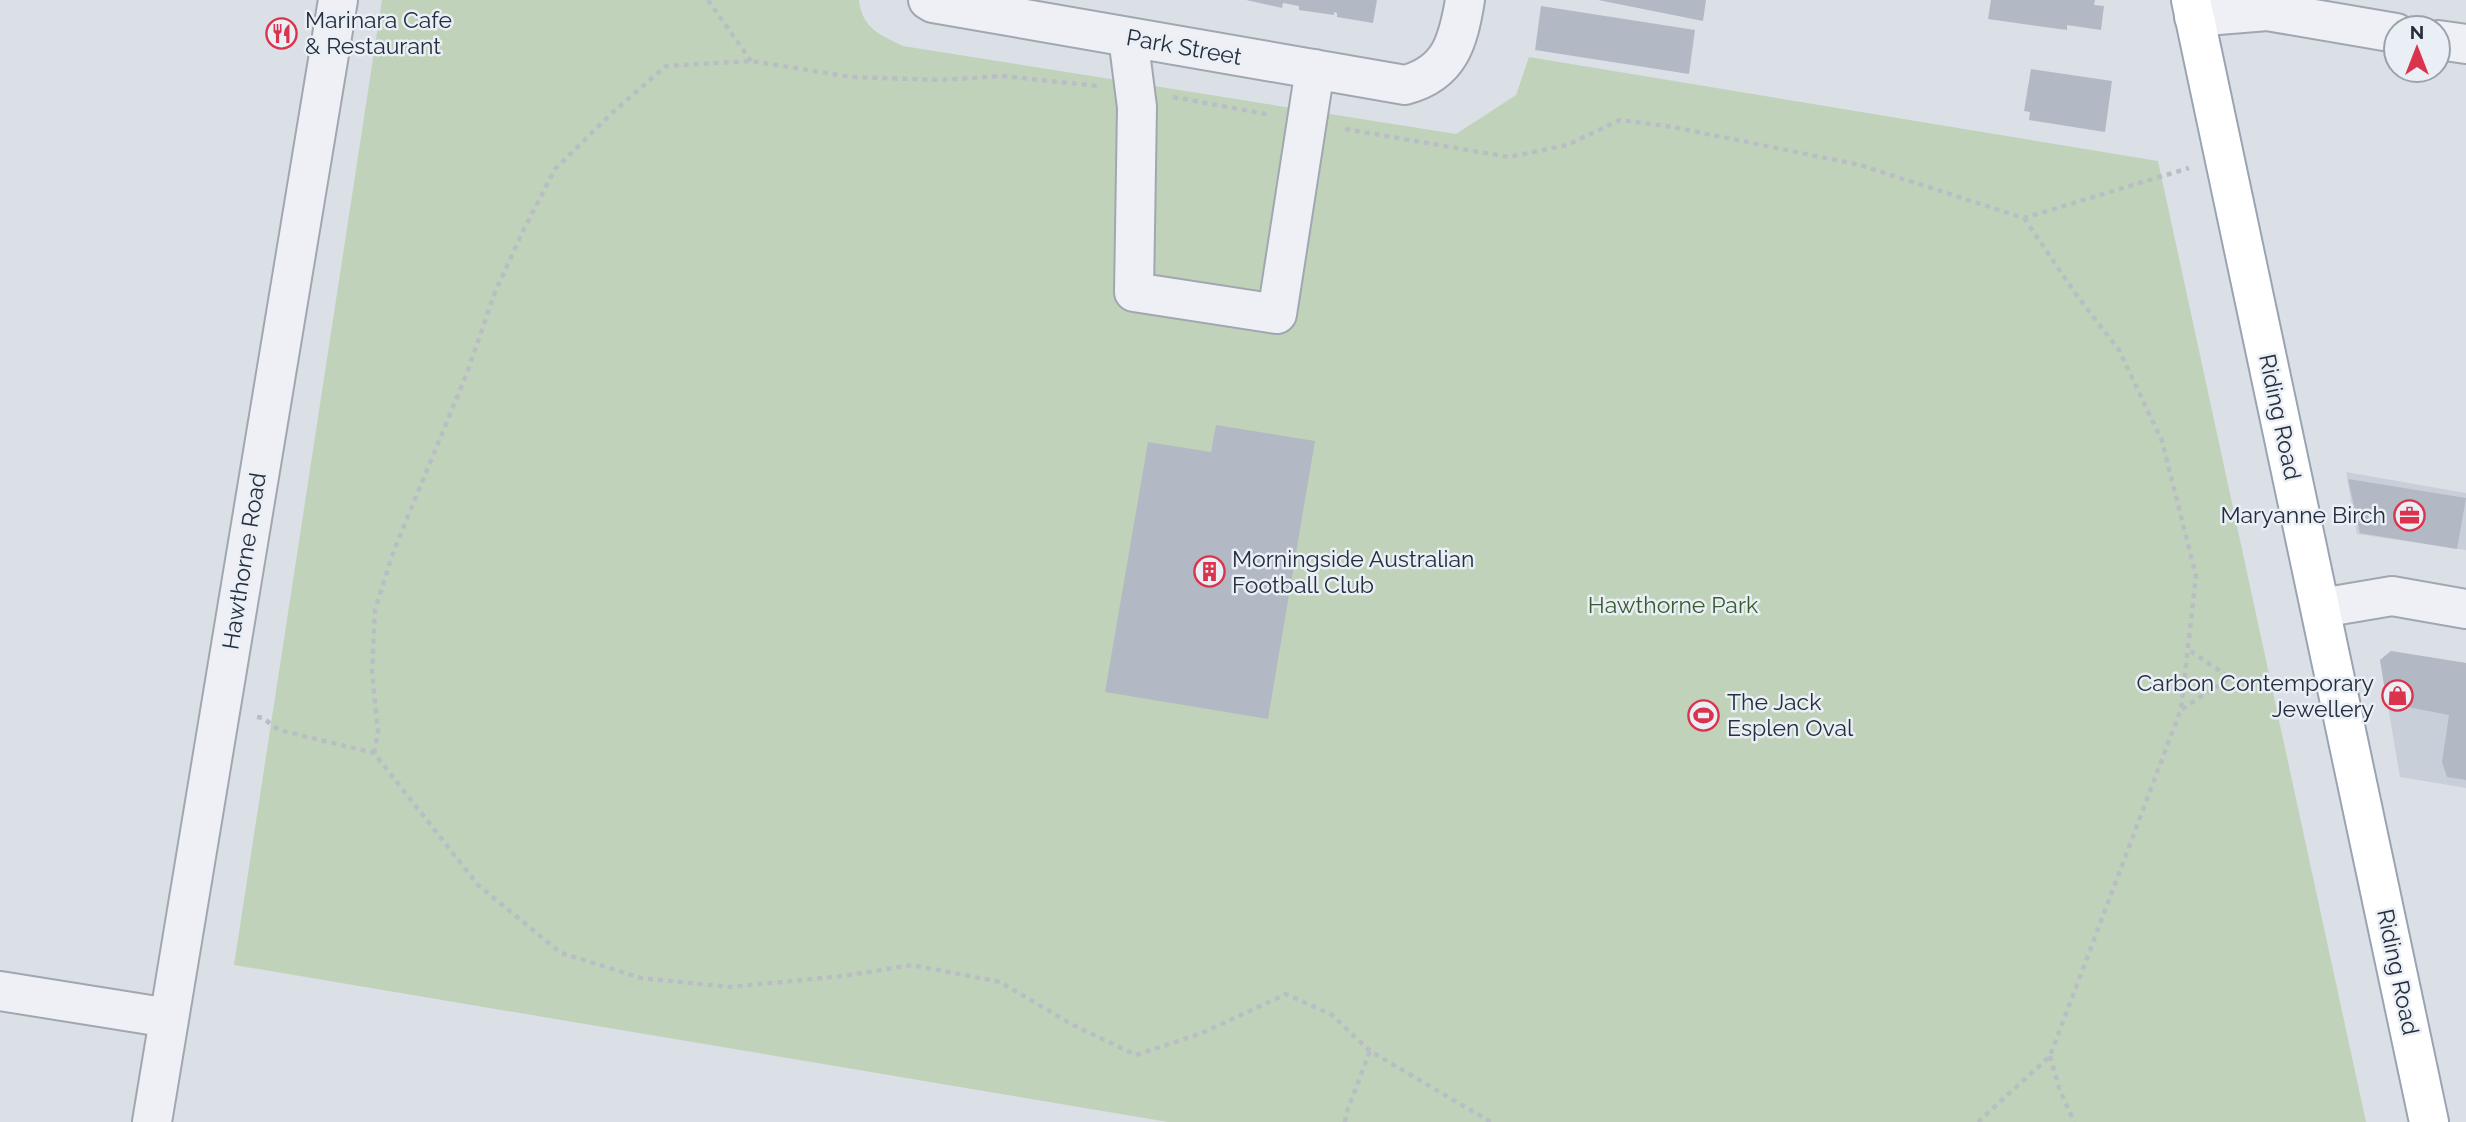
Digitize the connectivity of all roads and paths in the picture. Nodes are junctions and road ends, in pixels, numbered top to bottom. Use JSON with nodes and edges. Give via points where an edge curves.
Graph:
{"nodes":[{"id":1,"x":338,"y":0,"type":"edge"},
{"id":2,"x":708,"y":0,"type":"edge"},
{"id":3,"x":928,"y":0,"type":"edge"},
{"id":4,"x":1465,"y":0,"type":"edge"},
{"id":5,"x":2193,"y":9,"type":"edge"},
{"id":6,"x":2382,"y":31,"type":"edge"},
{"id":7,"x":1128,"y":37,"type":"junction"},
{"id":8,"x":751,"y":61,"type":"dead end"},
{"id":9,"x":1315,"y":69,"type":"junction"},
{"id":10,"x":2024,"y":218,"type":"dead end"},
{"id":11,"x":2321,"y":608,"type":"junction"},
{"id":12,"x":2466,"y":609,"type":"edge"},
{"id":13,"x":2188,"y":650,"type":"junction"},
{"id":14,"x":2230,"y":678,"type":"junction"},
{"id":15,"x":2286,"y":681,"type":"dead end"},
{"id":16,"x":2181,"y":709,"type":"junction"},
{"id":17,"x":219,"y":711,"type":"junction"},
{"id":18,"x":0,"y":991,"type":"edge"},
{"id":19,"x":169,"y":1018,"type":"junction"},
{"id":20,"x":1370,"y":1051,"type":"junction"},
{"id":21,"x":2050,"y":1056,"type":"junction"},
{"id":22,"x":152,"y":1122,"type":"edge"},
{"id":23,"x":1345,"y":1122,"type":"edge"},
{"id":24,"x":1491,"y":1122,"type":"edge"},
{"id":25,"x":1978,"y":1122,"type":"edge"},
{"id":26,"x":2074,"y":1122,"type":"edge"},
{"id":27,"x":2429,"y":1122,"type":"edge"}],
"edges":[{"from":1,"to":17,"type":"street","name":"Hawthorne Road"},
{"from":2,"to":8,"type":"path"},
{"from":3,"to":7,"type":"street","name":"Park Street"},
{"from":4,"to":9,"type":"street","name":"Park Street","via":[[1460,32],[1450,55],[1421,81],[1405,85]]},
{"from":5,"to":6,"type":"street","via":[[2267,11]]},
{"from":5,"to":11,"type":"main road","name":"Riding Road"},
{"from":7,"to":9,"type":"street","name":"Park Street"},
{"from":7,"to":9,"type":"street","via":[[1138,107],[1134,292],[1277,314]]},
{"from":10,"to":13,"type":"path","via":[[2119,350],[2162,441],[2196,576]]},
{"from":11,"to":12,"type":"street","via":[[2392,596]]},
{"from":11,"to":27,"type":"main road","name":"Riding Road"},
{"from":13,"to":14,"type":"path"},
{"from":13,"to":16,"type":"path"},
{"from":14,"to":15,"type":"path"},
{"from":14,"to":16,"type":"path"},
{"from":16,"to":21,"type":"path"},
{"from":17,"to":19,"type":"street","name":"Hawthorne Road"},
{"from":17,"to":20,"type":"path","via":[[263,718],[279,730],[374,752],[478,885],[561,953],[641,978],[730,987],[912,965],[1000,982],[1136,1055],[1202,1032],[1286,994],[1332,1015]]},
{"from":18,"to":19,"type":"street"},
{"from":19,"to":22,"type":"street","name":"Hawthorne Road"},
{"from":20,"to":23,"type":"path"},
{"from":20,"to":24,"type":"path"},
{"from":21,"to":25,"type":"path"},
{"from":21,"to":26,"type":"path"}]}
